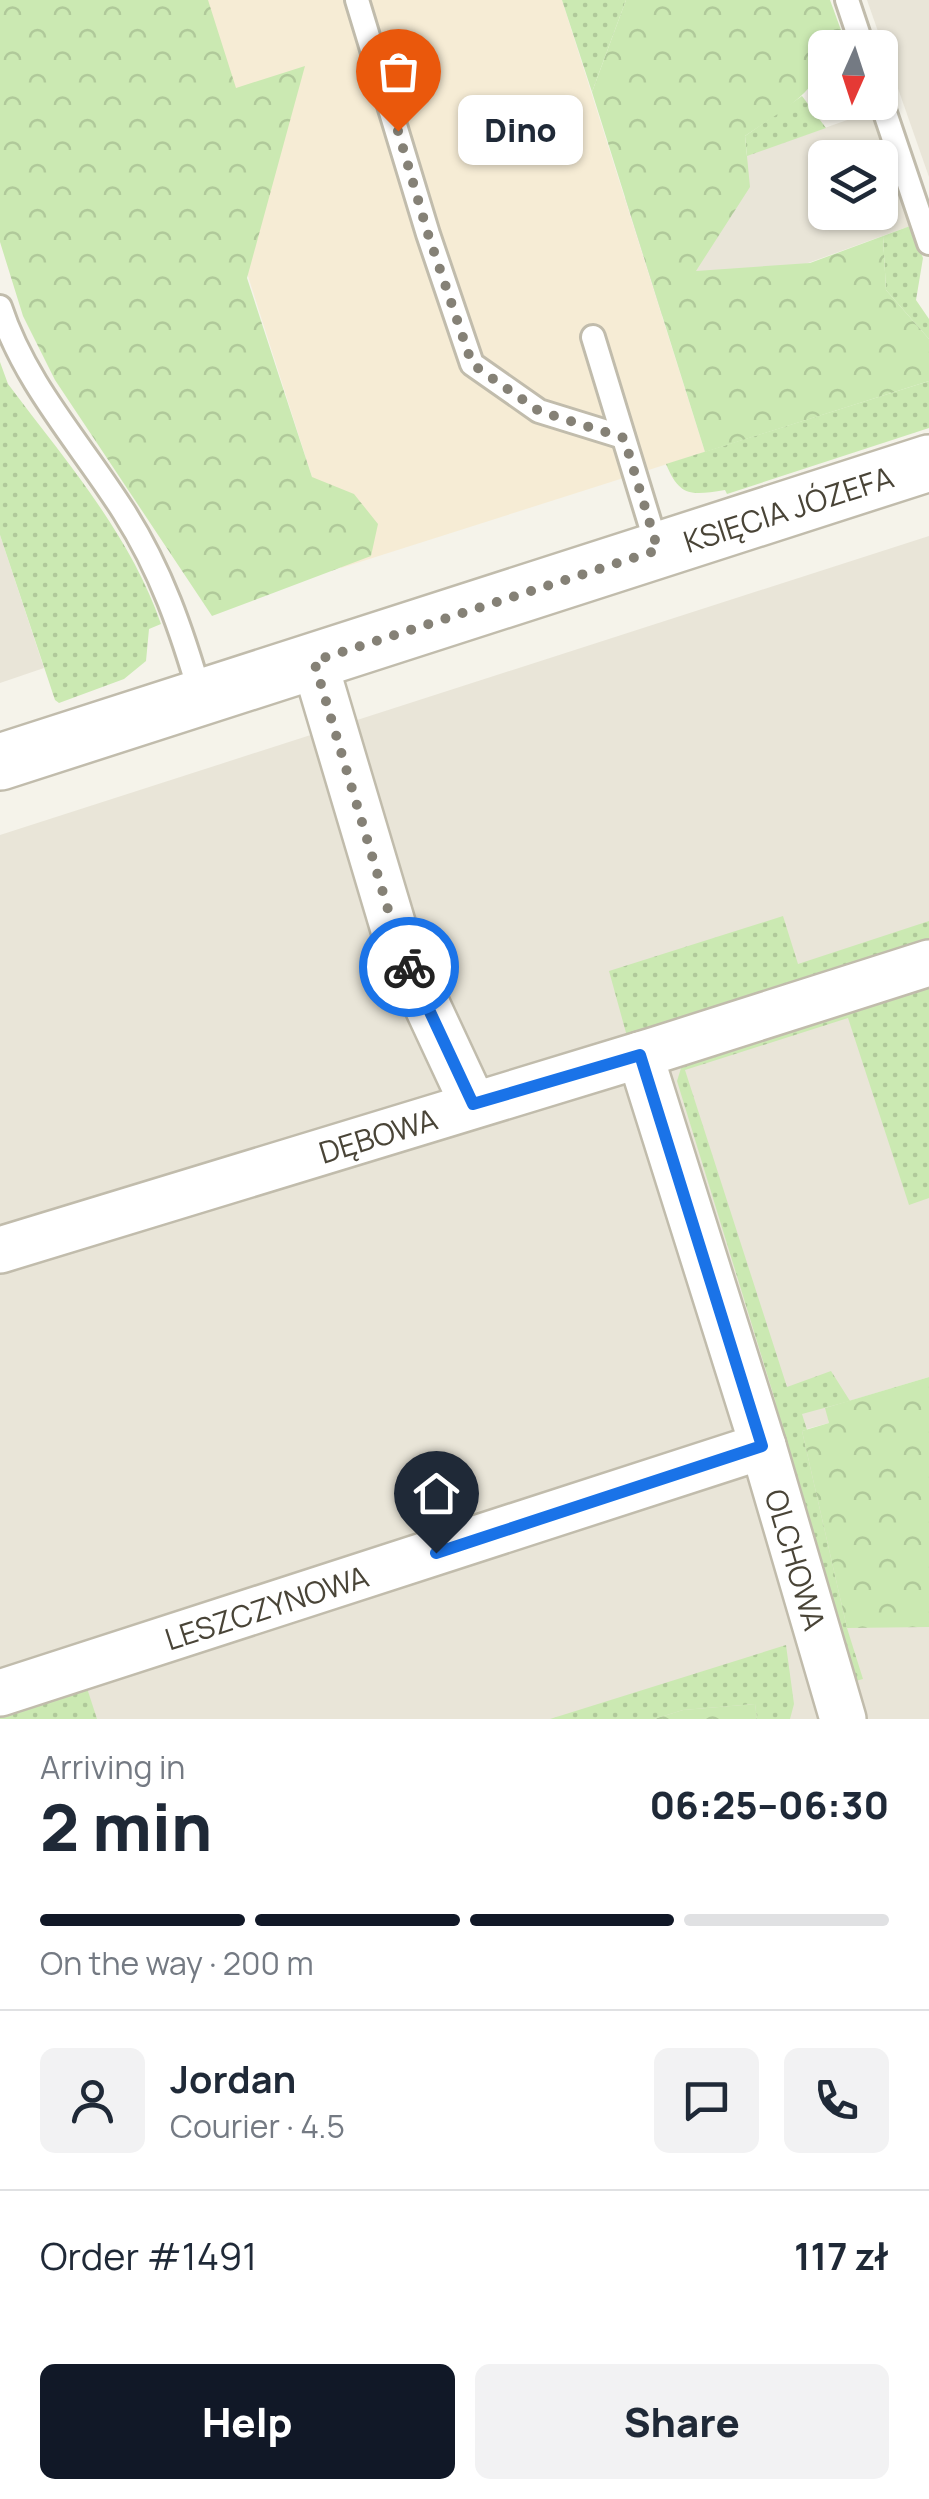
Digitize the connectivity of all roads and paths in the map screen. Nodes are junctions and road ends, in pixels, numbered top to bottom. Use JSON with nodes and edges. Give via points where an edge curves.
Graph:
{"nodes":[{"id":1,"x":357,"y":0,"type":"edge"},
{"id":2,"x":847,"y":0,"type":"edge"},
{"id":3,"x":857,"y":30,"type":"edge"},
{"id":4,"x":887,"y":120,"type":"edge"},
{"id":5,"x":929,"y":242,"type":"edge"},
{"id":6,"x":0,"y":307,"type":"edge"},
{"id":7,"x":593,"y":338,"type":"dead end"},
{"id":8,"x":624,"y":438,"type":"junction"},
{"id":9,"x":929,"y":462,"type":"edge"},
{"id":10,"x":658,"y":550,"type":"junction"},
{"id":11,"x":314,"y":661,"type":"junction"},
{"id":12,"x":201,"y":697,"type":"junction"},
{"id":13,"x":0,"y":762,"type":"edge"},
{"id":14,"x":929,"y":963,"type":"edge"},
{"id":15,"x":640,"y":1055,"type":"junction"},
{"id":16,"x":473,"y":1104,"type":"junction"},
{"id":17,"x":0,"y":1250,"type":"edge"},
{"id":18,"x":762,"y":1446,"type":"junction"},
{"id":19,"x":0,"y":1693,"type":"edge"},
{"id":20,"x":834,"y":1710,"type":"edge"}],
"edges":[{"from":1,"to":8,"type":"lane","via":[[472,364],[539,411]]},
{"from":2,"to":3,"type":"lane"},
{"from":4,"to":5,"type":"lane"},
{"from":6,"to":12,"type":"lane","via":[[28,372],[154,562]]},
{"from":7,"to":8,"type":"lane"},
{"from":8,"to":10,"type":"lane"},
{"from":9,"to":10,"type":"street","name":"KSIĘCIA JÓZEFA"},
{"from":10,"to":11,"type":"street","name":"KSIĘCIA JÓZEFA"},
{"from":11,"to":12,"type":"street","name":"KSIĘCIA JÓZEFA"},
{"from":11,"to":16,"type":"street","via":[[398,943]]},
{"from":12,"to":13,"type":"street","name":"KSIĘCIA JÓZEFA"},
{"from":14,"to":15,"type":"street","name":"DĘBOWA"},
{"from":15,"to":16,"type":"street","name":"DĘBOWA"},
{"from":15,"to":18,"type":"street","name":"OLCHOWA"},
{"from":16,"to":17,"type":"street","name":"DĘBOWA"},
{"from":18,"to":19,"type":"street","name":"LESZCZYNOWA"},
{"from":18,"to":20,"type":"street","name":"OLCHOWA"}]}
